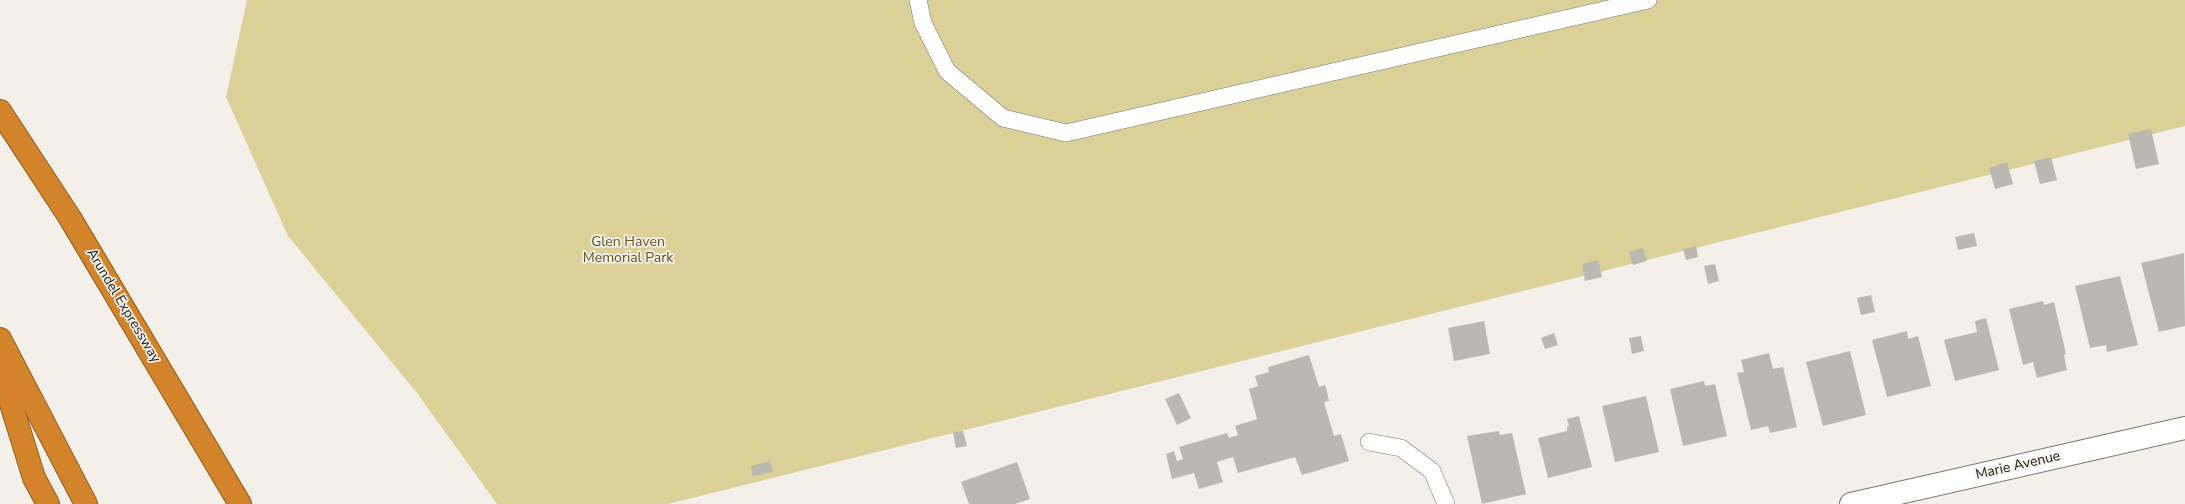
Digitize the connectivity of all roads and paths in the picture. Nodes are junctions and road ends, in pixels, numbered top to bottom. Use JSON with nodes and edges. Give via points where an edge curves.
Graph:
{"nodes":[{"id":1,"x":918,"y":0,"type":"edge"},
{"id":2,"x":1648,"y":0,"type":"edge"},
{"id":3,"x":0,"y":111,"type":"edge"},
{"id":4,"x":0,"y":339,"type":"edge"},
{"id":5,"x":0,"y":368,"type":"edge"},
{"id":6,"x":2185,"y":428,"type":"edge"},
{"id":7,"x":1369,"y":442,"type":"dead end"},
{"id":8,"x":48,"y":504,"type":"edge"},
{"id":9,"x":86,"y":504,"type":"edge"},
{"id":10,"x":240,"y":504,"type":"edge"},
{"id":11,"x":1446,"y":504,"type":"edge"},
{"id":12,"x":1851,"y":504,"type":"edge"}],
"edges":[{"from":1,"to":2,"type":"lane","via":[[923,23],[947,71],[1003,118],[1066,133]]},
{"from":3,"to":10,"type":"highway","name":"Arundel Expressway","via":[[74,225]]},
{"from":4,"to":9,"type":"highway"},
{"from":5,"to":8,"type":"highway","via":[[34,478]]},
{"from":6,"to":12,"type":"street","name":"Marie Avenue"},
{"from":7,"to":11,"type":"lane","via":[[1401,448],[1432,471]]}]}
